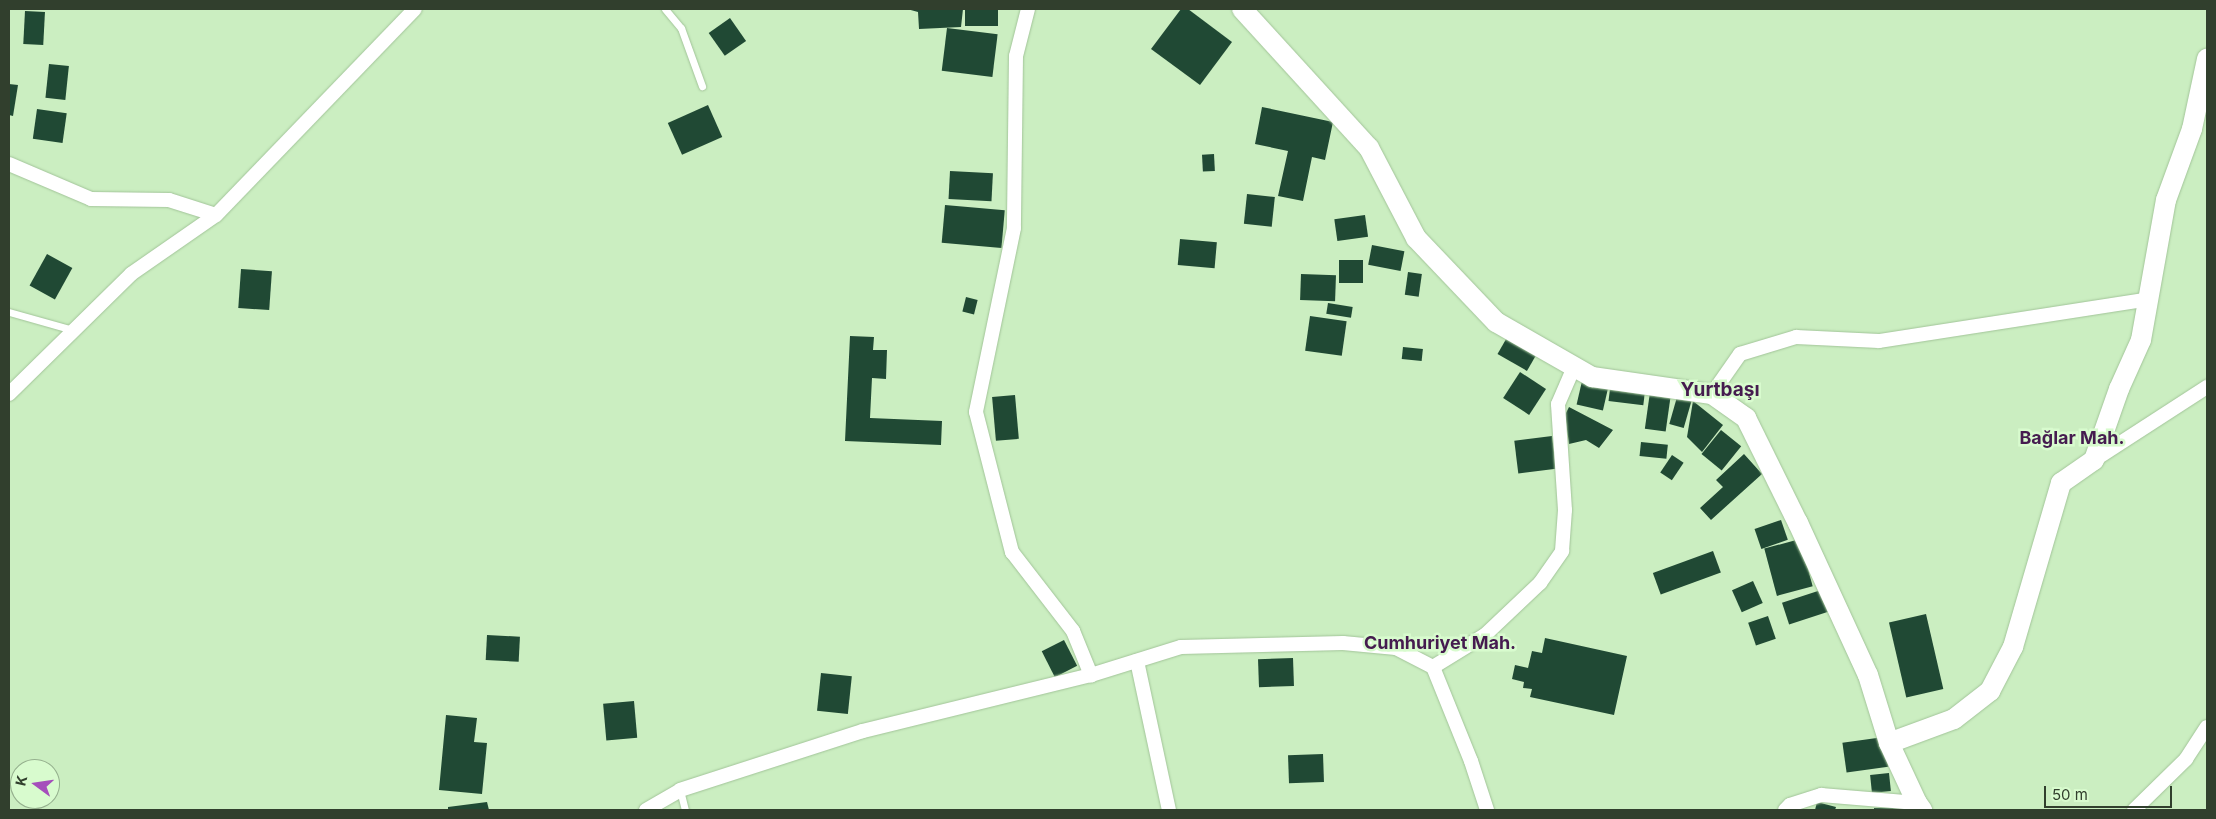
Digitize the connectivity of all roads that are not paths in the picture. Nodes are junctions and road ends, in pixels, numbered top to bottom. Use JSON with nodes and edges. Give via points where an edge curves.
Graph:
{"nodes":[{"id":1,"x":415,"y":9,"type":"edge"},
{"id":2,"x":665,"y":9,"type":"edge"},
{"id":3,"x":1028,"y":9,"type":"edge"},
{"id":4,"x":1242,"y":9,"type":"edge"},
{"id":5,"x":2207,"y":59,"type":"edge"},
{"id":6,"x":702,"y":86,"type":"dead end"},
{"id":7,"x":9,"y":164,"type":"edge"},
{"id":8,"x":216,"y":215,"type":"junction"},
{"id":9,"x":2149,"y":299,"type":"junction"},
{"id":10,"x":9,"y":312,"type":"edge"},
{"id":11,"x":74,"y":330,"type":"junction"},
{"id":12,"x":1574,"y":367,"type":"junction"},
{"id":13,"x":2207,"y":387,"type":"edge"},
{"id":14,"x":9,"y":394,"type":"edge"},
{"id":15,"x":1712,"y":394,"type":"junction"},
{"id":16,"x":2094,"y":460,"type":"junction"},
{"id":17,"x":1136,"y":661,"type":"junction"},
{"id":18,"x":1433,"y":667,"type":"junction"},
{"id":19,"x":1091,"y":675,"type":"junction"},
{"id":20,"x":2207,"y":727,"type":"edge"},
{"id":21,"x":1889,"y":743,"type":"junction"},
{"id":22,"x":680,"y":790,"type":"junction"},
{"id":23,"x":1920,"y":807,"type":"edge"},
{"id":24,"x":646,"y":810,"type":"edge"},
{"id":25,"x":685,"y":810,"type":"edge"},
{"id":26,"x":1169,"y":810,"type":"edge"},
{"id":27,"x":1487,"y":810,"type":"edge"},
{"id":28,"x":1785,"y":810,"type":"edge"},
{"id":29,"x":2134,"y":810,"type":"edge"}],
"edges":[{"from":1,"to":8,"type":"street"},
{"from":2,"to":6,"type":"lane","via":[[681,28]]},
{"from":3,"to":19,"type":"street","via":[[1016,56],[1014,228],[976,412],[1012,552],[1073,631]]},
{"from":4,"to":12,"type":"street","via":[[1368,148],[1416,238],[1496,322]]},
{"from":5,"to":9,"type":"street","via":[[2192,129],[2166,200]]},
{"from":7,"to":8,"type":"street","via":[[91,199],[170,200]]},
{"from":8,"to":11,"type":"street","via":[[131,274]]},
{"from":9,"to":15,"type":"street","via":[[1879,341],[1796,337],[1740,354]]},
{"from":9,"to":16,"type":"street","via":[[2141,340],[2119,389]]},
{"from":10,"to":11,"type":"lane"},
{"from":11,"to":14,"type":"street"},
{"from":12,"to":15,"type":"street","via":[[1592,377]]},
{"from":12,"to":18,"type":"street","via":[[1558,404],[1565,510],[1562,551],[1540,583],[1485,635]]},
{"from":13,"to":16,"type":"street"},
{"from":15,"to":21,"type":"street","via":[[1746,418],[1868,675]]},
{"from":16,"to":21,"type":"street","via":[[2061,483],[2013,647],[1990,691],[1954,719]]},
{"from":17,"to":18,"type":"street","via":[[1181,647],[1343,643],[1396,648]]},
{"from":17,"to":19,"type":"street"},
{"from":17,"to":26,"type":"street"},
{"from":18,"to":27,"type":"street","via":[[1471,760]]},
{"from":19,"to":22,"type":"street","via":[[864,731]]},
{"from":20,"to":29,"type":"street","via":[[2186,760]]},
{"from":21,"to":23,"type":"street"},
{"from":22,"to":24,"type":"street"},
{"from":22,"to":25,"type":"lane"},
{"from":23,"to":28,"type":"street","via":[[1821,795],[1790,804]]}]}
